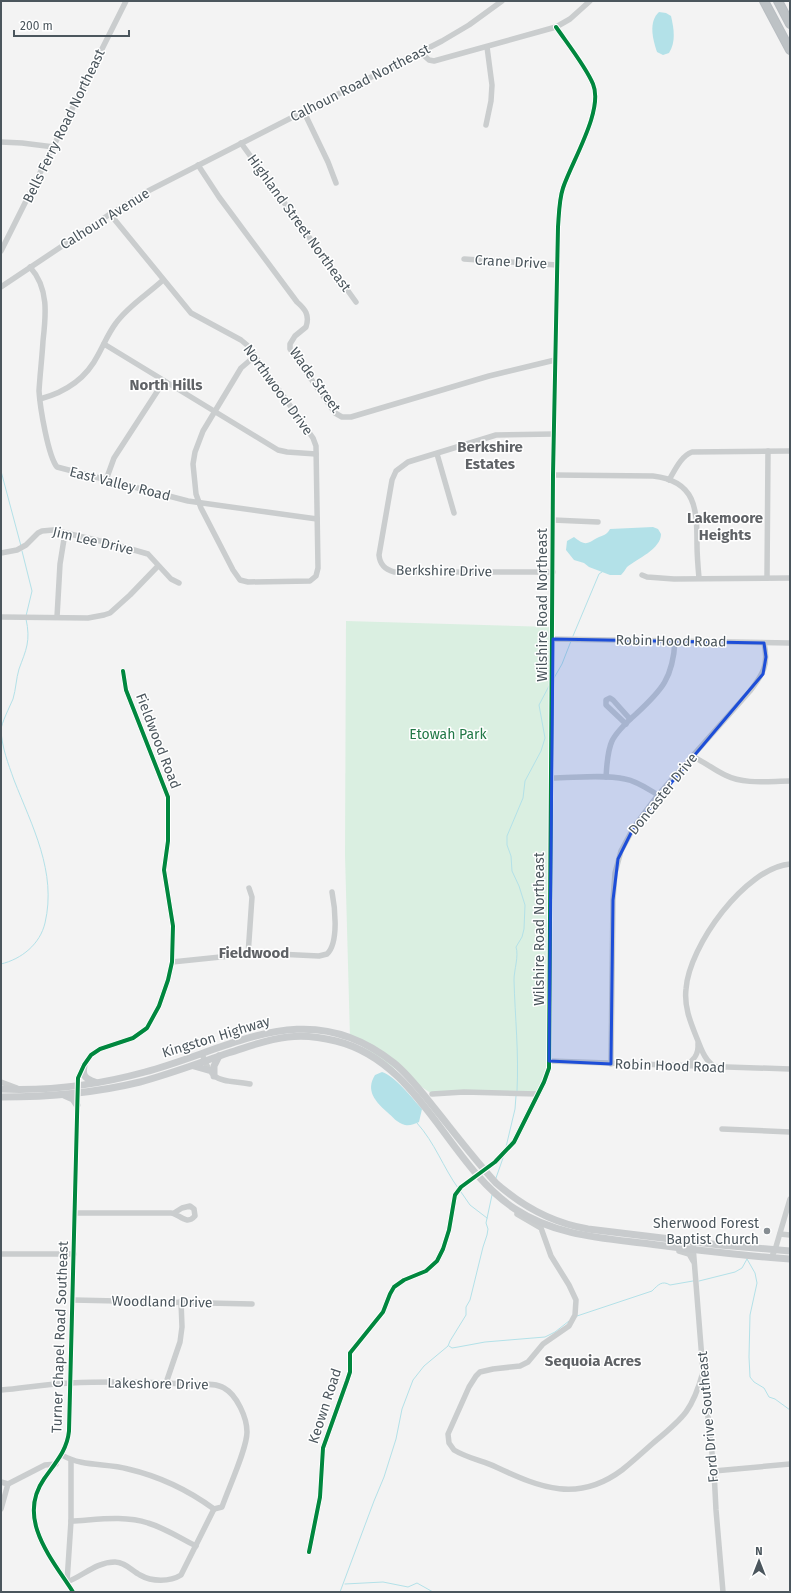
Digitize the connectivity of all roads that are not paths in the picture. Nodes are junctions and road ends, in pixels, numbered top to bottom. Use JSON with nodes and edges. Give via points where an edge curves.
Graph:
{"nodes":[{"id":1,"x":126,"y":1,"type":"edge"},
{"id":2,"x":502,"y":1,"type":"edge"},
{"id":3,"x":590,"y":1,"type":"edge"},
{"id":4,"x":764,"y":1,"type":"edge"},
{"id":5,"x":778,"y":1,"type":"edge"},
{"id":6,"x":790,"y":24,"type":"edge"},
{"id":7,"x":556,"y":27,"type":"junction"},
{"id":8,"x":487,"y":47,"type":"junction"},
{"id":9,"x":790,"y":50,"type":"edge"},
{"id":10,"x":420,"y":52,"type":"junction"},
{"id":11,"x":304,"y":112,"type":"junction"},
{"id":12,"x":486,"y":125,"type":"dead end"},
{"id":13,"x":1,"y":142,"type":"edge"},
{"id":14,"x":241,"y":143,"type":"junction"},
{"id":15,"x":54,"y":147,"type":"junction"},
{"id":16,"x":213,"y":158,"type":"joint"},
{"id":17,"x":198,"y":165,"type":"junction"},
{"id":18,"x":336,"y":183,"type":"dead end"},
{"id":19,"x":110,"y":214,"type":"junction"},
{"id":20,"x":1,"y":251,"type":"edge"},
{"id":21,"x":464,"y":259,"type":"dead end"},
{"id":22,"x":557,"y":265,"type":"junction"},
{"id":23,"x":30,"y":267,"type":"junction"},
{"id":24,"x":163,"y":280,"type":"junction"},
{"id":25,"x":1,"y":287,"type":"edge"},
{"id":26,"x":356,"y":302,"type":"dead end"},
{"id":27,"x":104,"y":344,"type":"junction"},
{"id":28,"x":255,"y":356,"type":"junction"},
{"id":29,"x":555,"y":360,"type":"junction"},
{"id":30,"x":164,"y":381,"type":"junction"},
{"id":31,"x":40,"y":399,"type":"junction"},
{"id":32,"x":214,"y":412,"type":"junction"},
{"id":33,"x":554,"y":434,"type":"junction"},
{"id":34,"x":768,"y":451,"type":"junction"},
{"id":35,"x":790,"y":451,"type":"edge"},
{"id":36,"x":316,"y":454,"type":"junction"},
{"id":37,"x":437,"y":454,"type":"junction"},
{"id":38,"x":553,"y":475,"type":"junction"},
{"id":39,"x":106,"y":480,"type":"junction"},
{"id":40,"x":669,"y":480,"type":"junction"},
{"id":41,"x":199,"y":503,"type":"junction"},
{"id":42,"x":454,"y":513,"type":"dead end"},
{"id":43,"x":317,"y":519,"type":"junction"},
{"id":44,"x":553,"y":520,"type":"junction"},
{"id":45,"x":598,"y":522,"type":"dead end"},
{"id":46,"x":65,"y":533,"type":"junction"},
{"id":47,"x":1,"y":553,"type":"edge"},
{"id":48,"x":158,"y":566,"type":"junction"},
{"id":49,"x":553,"y":572,"type":"junction"},
{"id":50,"x":642,"y":575,"type":"dead end"},
{"id":51,"x":699,"y":578,"type":"junction"},
{"id":52,"x":767,"y":578,"type":"junction"},
{"id":53,"x":790,"y":578,"type":"edge"},
{"id":54,"x":179,"y":583,"type":"dead end"},
{"id":55,"x":1,"y":617,"type":"edge"},
{"id":56,"x":57,"y":617,"type":"junction"},
{"id":57,"x":553,"y":640,"type":"junction"},
{"id":58,"x":675,"y":641,"type":"junction"},
{"id":59,"x":764,"y":642,"type":"junction"},
{"id":60,"x":790,"y":643,"type":"edge"},
{"id":61,"x":123,"y":672,"type":"dead end"},
{"id":62,"x":693,"y":757,"type":"junction"},
{"id":63,"x":606,"y":777,"type":"junction"},
{"id":64,"x":551,"y":778,"type":"junction"},
{"id":65,"x":790,"y":781,"type":"edge"},
{"id":66,"x":658,"y":795,"type":"junction"},
{"id":67,"x":790,"y":864,"type":"edge"},
{"id":68,"x":248,"y":888,"type":"dead end"},
{"id":69,"x":332,"y":892,"type":"dead end"},
{"id":70,"x":248,"y":955,"type":"junction"},
{"id":71,"x":172,"y":962,"type":"junction"},
{"id":72,"x":698,"y":1041,"type":"junction"},
{"id":73,"x":219,"y":1056,"type":"junction"},
{"id":74,"x":203,"y":1058,"type":"junction"},
{"id":75,"x":549,"y":1061,"type":"junction"},
{"id":76,"x":611,"y":1064,"type":"junction"},
{"id":77,"x":84,"y":1066,"type":"junction"},
{"id":78,"x":192,"y":1066,"type":"junction"},
{"id":79,"x":684,"y":1066,"type":"junction"},
{"id":80,"x":715,"y":1067,"type":"junction"},
{"id":81,"x":790,"y":1069,"type":"edge"},
{"id":82,"x":208,"y":1070,"type":"junction"},
{"id":83,"x":214,"y":1076,"type":"junction"},
{"id":84,"x":1,"y":1082,"type":"edge"},
{"id":85,"x":99,"y":1082,"type":"junction"},
{"id":86,"x":250,"y":1084,"type":"dead end"},
{"id":87,"x":1,"y":1089,"type":"edge"},
{"id":88,"x":23,"y":1089,"type":"junction"},
{"id":89,"x":78,"y":1090,"type":"junction"},
{"id":90,"x":432,"y":1094,"type":"dead end"},
{"id":91,"x":538,"y":1094,"type":"junction"},
{"id":92,"x":62,"y":1095,"type":"junction"},
{"id":93,"x":1,"y":1097,"type":"edge"},
{"id":94,"x":77,"y":1105,"type":"junction"},
{"id":95,"x":722,"y":1129,"type":"dead end"},
{"id":96,"x":790,"y":1132,"type":"edge"},
{"id":97,"x":448,"y":1137,"type":"junction"},
{"id":98,"x":484,"y":1170,"type":"junction"},
{"id":99,"x":477,"y":1174,"type":"junction"},
{"id":100,"x":466,"y":1183,"type":"junction"},
{"id":101,"x":492,"y":1185,"type":"junction"},
{"id":102,"x":790,"y":1199,"type":"edge"},
{"id":103,"x":506,"y":1202,"type":"junction"},
{"id":104,"x":75,"y":1213,"type":"junction"},
{"id":105,"x":174,"y":1213,"type":"dead end"},
{"id":106,"x":554,"y":1228,"type":"junction"},
{"id":107,"x":780,"y":1234,"type":"junction"},
{"id":108,"x":790,"y":1235,"type":"edge"},
{"id":109,"x":544,"y":1236,"type":"junction"},
{"id":110,"x":693,"y":1242,"type":"junction"},
{"id":111,"x":647,"y":1244,"type":"junction"},
{"id":112,"x":693,"y":1250,"type":"junction"},
{"id":113,"x":775,"y":1250,"type":"junction"},
{"id":114,"x":790,"y":1251,"type":"edge"},
{"id":115,"x":1,"y":1254,"type":"edge"},
{"id":116,"x":74,"y":1254,"type":"junction"},
{"id":117,"x":771,"y":1258,"type":"junction"},
{"id":118,"x":790,"y":1259,"type":"edge"},
{"id":119,"x":694,"y":1263,"type":"junction"},
{"id":120,"x":73,"y":1300,"type":"junction"},
{"id":121,"x":181,"y":1302,"type":"junction"},
{"id":122,"x":252,"y":1304,"type":"dead end"},
{"id":123,"x":703,"y":1372,"type":"junction"},
{"id":124,"x":71,"y":1383,"type":"junction"},
{"id":125,"x":166,"y":1383,"type":"junction"},
{"id":126,"x":1,"y":1390,"type":"edge"},
{"id":127,"x":62,"y":1456,"type":"junction"},
{"id":128,"x":71,"y":1460,"type":"junction"},
{"id":129,"x":56,"y":1464,"type":"junction"},
{"id":130,"x":790,"y":1464,"type":"edge"},
{"id":131,"x":714,"y":1471,"type":"junction"},
{"id":132,"x":1,"y":1482,"type":"edge"},
{"id":133,"x":8,"y":1484,"type":"junction"},
{"id":134,"x":214,"y":1508,"type":"junction"},
{"id":135,"x":1,"y":1509,"type":"edge"},
{"id":136,"x":71,"y":1521,"type":"junction"},
{"id":137,"x":196,"y":1546,"type":"junction"},
{"id":138,"x":309,"y":1552,"type":"dead end"},
{"id":139,"x":67,"y":1582,"type":"junction"},
{"id":140,"x":73,"y":1592,"type":"edge"},
{"id":141,"x":723,"y":1592,"type":"edge"}],
"edges":[{"from":1,"to":15,"type":"street","name":"Bells Ferry Road Northeast"},
{"from":2,"to":10,"type":"street","name":"Calhoun Road Northeast","via":[[470,25]]},
{"from":3,"to":7,"type":"street"},
{"from":4,"to":9,"type":"highway"},
{"from":5,"to":6,"type":"highway"},
{"from":7,"to":8,"type":"street"},
{"from":7,"to":22,"type":"street","name":"Wilshire Road Northeast","via":[[593,84],[596,100],[588,128],[561,194]]},
{"from":8,"to":10,"type":"street","via":[[434,61]]},
{"from":8,"to":12,"type":"street","via":[[492,85]]},
{"from":10,"to":11,"type":"street","name":"Calhoun Road Northeast"},
{"from":11,"to":14,"type":"street","name":"Calhoun Road Northeast"},
{"from":11,"to":18,"type":"street"},
{"from":13,"to":15,"type":"street"},
{"from":14,"to":16,"type":"street","name":"Calhoun Road Northeast"},
{"from":14,"to":26,"type":"street","name":"Highland Street Northeast"},
{"from":15,"to":20,"type":"street","name":"Bells Ferry Road Northeast"},
{"from":16,"to":17,"type":"street","name":"Calhoun Avenue"},
{"from":17,"to":19,"type":"street","name":"Calhoun Avenue"},
{"from":17,"to":29,"type":"street","name":"Wade Street","via":[[219,197],[304,309],[308,316],[306,327],[295,336],[290,349],[335,413],[342,417],[350,417],[489,376]]},
{"from":19,"to":23,"type":"street","name":"Calhoun Avenue"},
{"from":19,"to":24,"type":"street","name":"Northwood Drive"},
{"from":21,"to":22,"type":"street","name":"Crane Drive"},
{"from":22,"to":29,"type":"street","name":"Wilshire Road Northeast"},
{"from":23,"to":25,"type":"street","name":"Calhoun Avenue"},
{"from":23,"to":31,"type":"street","name":"East Valley Road","via":[[43,290],[46,307]]},
{"from":24,"to":27,"type":"street","via":[[122,316]]},
{"from":24,"to":28,"type":"street","name":"Northwood Drive","via":[[191,313],[245,342]]},
{"from":27,"to":30,"type":"street"},
{"from":27,"to":31,"type":"street","via":[[94,363],[76,383],[61,392]]},
{"from":28,"to":32,"type":"street","via":[[241,368]]},
{"from":28,"to":36,"type":"street","name":"Northwood Drive","via":[[313,438]]},
{"from":29,"to":33,"type":"street","name":"Wilshire Road Northeast"},
{"from":30,"to":32,"type":"street"},
{"from":30,"to":39,"type":"street","via":[[114,458]]},
{"from":31,"to":39,"type":"street","name":"East Valley Road","via":[[55,466]]},
{"from":32,"to":36,"type":"street","via":[[278,450]]},
{"from":32,"to":41,"type":"street","via":[[200,436],[193,464],[194,484]]},
{"from":33,"to":37,"type":"street","name":"Berkshire Drive","via":[[496,435]]},
{"from":33,"to":38,"type":"street","name":"Wilshire Road Northeast"},
{"from":34,"to":35,"type":"street"},
{"from":34,"to":40,"type":"street","via":[[692,452],[682,459]]},
{"from":34,"to":52,"type":"street"},
{"from":36,"to":43,"type":"street","name":"Northwood Drive"},
{"from":37,"to":42,"type":"street"},
{"from":37,"to":49,"type":"street","name":"Berkshire Drive","via":[[408,462],[396,471],[392,480],[379,555],[385,568],[403,573]]},
{"from":38,"to":40,"type":"street","via":[[653,476]]},
{"from":38,"to":44,"type":"street","name":"Wilshire Road Northeast"},
{"from":39,"to":41,"type":"street","name":"East Valley Road"},
{"from":40,"to":51,"type":"street","via":[[689,494],[696,510]]},
{"from":41,"to":43,"type":"street","name":"East Valley Road"},
{"from":41,"to":43,"type":"street","name":"Northwood Drive","via":[[233,570],[242,582],[312,580],[318,568]]},
{"from":44,"to":45,"type":"street"},
{"from":44,"to":49,"type":"street","name":"Wilshire Road Northeast"},
{"from":46,"to":47,"type":"street","name":"Jim Lee Drive","via":[[42,531],[22,548],[14,552]]},
{"from":46,"to":48,"type":"street","name":"Jim Lee Drive","via":[[140,551],[150,556]]},
{"from":46,"to":56,"type":"street","via":[[60,564]]},
{"from":48,"to":54,"type":"street","name":"Jim Lee Drive"},
{"from":48,"to":56,"type":"street","via":[[110,612],[88,618]]},
{"from":49,"to":57,"type":"street","name":"Wilshire Road Northeast"},
{"from":50,"to":51,"type":"street","via":[[674,579]]},
{"from":51,"to":52,"type":"street"},
{"from":52,"to":53,"type":"street"},
{"from":55,"to":56,"type":"street"},
{"from":57,"to":58,"type":"street","name":"Robin Hood Road"},
{"from":57,"to":64,"type":"street","name":"Wilshire Road Northeast"},
{"from":58,"to":59,"type":"street","name":"Robin Hood Road"},
{"from":58,"to":63,"type":"street","via":[[672,668],[667,680],[658,693],[628,721],[613,740],[607,758]]},
{"from":59,"to":60,"type":"street","name":"Robin Hood Road"},
{"from":59,"to":62,"type":"street","name":"Doncaster Drive","via":[[766,657],[763,674]]},
{"from":61,"to":71,"type":"street","name":"Fieldwood Road","via":[[126,690],[168,797],[168,841],[164,870],[173,926]]},
{"from":62,"to":65,"type":"street","via":[[726,776],[738,779],[755,782]]},
{"from":62,"to":66,"type":"street","name":"Doncaster Drive"},
{"from":63,"to":64,"type":"street"},
{"from":63,"to":66,"type":"street","via":[[632,781]]},
{"from":64,"to":75,"type":"street","name":"Wilshire Road Northeast"},
{"from":66,"to":76,"type":"street","name":"Doncaster Drive","via":[[624,843],[615,872]]},
{"from":67,"to":72,"type":"street","via":[[766,872],[742,890],[716,920],[697,953],[689,973],[685,996]]},
{"from":68,"to":70,"type":"street","via":[[252,897]]},
{"from":69,"to":70,"type":"street","via":[[335,915],[330,952],[319,956]]},
{"from":70,"to":71,"type":"street"},
{"from":71,"to":77,"type":"street","name":"Fieldwood Road","via":[[159,1006],[147,1028],[133,1038],[100,1049],[91,1055]]},
{"from":72,"to":79,"type":"street","via":[[699,1050]]},
{"from":72,"to":80,"type":"street","via":[[706,1059]]},
{"from":73,"to":74,"type":"main road","name":"Kingston Highway"},
{"from":73,"to":83,"type":"main road","via":[[214,1066]]},
{"from":73,"to":97,"type":"main road","name":"Kingston Highway","via":[[289,1037],[316,1038],[345,1044],[373,1057],[394,1073]]},
{"from":74,"to":78,"type":"main road","name":"Kingston Highway"},
{"from":74,"to":82,"type":"street"},
{"from":74,"to":85,"type":"main road","name":"Kingston Highway"},
{"from":74,"to":98,"type":"main road","name":"Kingston Highway","via":[[258,1035],[283,1030],[316,1030],[348,1037],[374,1048],[401,1069]]},
{"from":75,"to":76,"type":"street","name":"Robin Hood Road"},
{"from":75,"to":91,"type":"street","name":"Wilshire Road Northeast","via":[[547,1075]]},
{"from":76,"to":79,"type":"street","name":"Robin Hood Road"},
{"from":77,"to":85,"type":"main road","via":[[86,1078]]},
{"from":77,"to":89,"type":"street","name":"Fieldwood Road","via":[[78,1078]]},
{"from":78,"to":82,"type":"main road"},
{"from":78,"to":89,"type":"main road","name":"Kingston Highway","via":[[140,1082]]},
{"from":79,"to":80,"type":"street","name":"Robin Hood Road"},
{"from":80,"to":81,"type":"street","name":"Robin Hood Road"},
{"from":82,"to":83,"type":"street"},
{"from":83,"to":86,"type":"street"},
{"from":84,"to":88,"type":"street"},
{"from":85,"to":89,"type":"main road","name":"Kingston Highway"},
{"from":87,"to":88,"type":"main road","name":"Kingston Highway"},
{"from":88,"to":89,"type":"main road","name":"Kingston Highway"},
{"from":89,"to":92,"type":"main road"},
{"from":89,"to":94,"type":"street","name":"Turner Chapel Road Southeast"},
{"from":90,"to":91,"type":"street"},
{"from":91,"to":98,"type":"street","name":"Wilshire Road Northeast","via":[[520,1134],[506,1153]]},
{"from":92,"to":93,"type":"main road"},
{"from":92,"to":94,"type":"main road","via":[[73,1099]]},
{"from":94,"to":104,"type":"street","name":"Turner Chapel Road Southeast"},
{"from":95,"to":96,"type":"street"},
{"from":97,"to":99,"type":"main road","name":"Kingston Highway"},
{"from":97,"to":100,"type":"street","via":[[469,1169],[470,1174]]},
{"from":98,"to":99,"type":"street","name":"Wilshire Road Northeast"},
{"from":98,"to":101,"type":"main road","name":"Kingston Highway"},
{"from":99,"to":100,"type":"street","name":"Keown Road"},
{"from":99,"to":101,"type":"main road","name":"Kingston Highway"},
{"from":100,"to":138,"type":"street","name":"Keown Road","via":[[453,1199],[449,1230],[437,1261],[426,1271],[394,1287],[383,1312],[350,1353],[350,1372],[323,1448],[320,1497]]},
{"from":101,"to":103,"type":"main road"},
{"from":101,"to":110,"type":"main road","via":[[555,1221],[581,1228]]},
{"from":102,"to":107,"type":"street"},
{"from":103,"to":106,"type":"main road","via":[[532,1219]]},
{"from":103,"to":109,"type":"street","via":[[523,1218],[538,1226]]},
{"from":104,"to":105,"type":"street"},
{"from":104,"to":116,"type":"street","name":"Turner Chapel Road Southeast"},
{"from":106,"to":109,"type":"street","via":[[547,1229]]},
{"from":106,"to":111,"type":"main road","via":[[588,1237]]},
{"from":107,"to":108,"type":"street"},
{"from":107,"to":113,"type":"street"},
{"from":109,"to":123,"type":"street","via":[[551,1256],[576,1300],[574,1320],[565,1330],[543,1344],[523,1365],[486,1371],[476,1376],[448,1434],[448,1443],[454,1450],[547,1487],[561,1490],[593,1486],[622,1470],[681,1419],[697,1394]]},
{"from":110,"to":112,"type":"street","name":"Ford Drive Southeast"},
{"from":110,"to":113,"type":"main road"},
{"from":111,"to":112,"type":"main road"},
{"from":111,"to":119,"type":"street","via":[[685,1252]]},
{"from":112,"to":117,"type":"main road"},
{"from":112,"to":119,"type":"street","name":"Ford Drive Southeast"},
{"from":113,"to":114,"type":"main road"},
{"from":113,"to":117,"type":"street"},
{"from":115,"to":116,"type":"street"},
{"from":116,"to":120,"type":"street","name":"Turner Chapel Road Southeast"},
{"from":117,"to":118,"type":"main road"},
{"from":119,"to":123,"type":"street","name":"Ford Drive Southeast"},
{"from":120,"to":121,"type":"street","name":"Woodland Drive"},
{"from":120,"to":124,"type":"street","name":"Turner Chapel Road Southeast"},
{"from":121,"to":122,"type":"street","name":"Woodland Drive"},
{"from":121,"to":125,"type":"street","via":[[180,1342]]},
{"from":123,"to":131,"type":"street","name":"Ford Drive Southeast"},
{"from":124,"to":125,"type":"street","name":"Lakeshore Drive"},
{"from":124,"to":126,"type":"street","name":"Lakeshore Drive"},
{"from":124,"to":127,"type":"street","name":"Turner Chapel Road Southeast","via":[[69,1437]]},
{"from":125,"to":134,"type":"street","name":"Lakeshore Drive","via":[[224,1387],[233,1396],[245,1419],[247,1433],[243,1450],[222,1507]]},
{"from":127,"to":128,"type":"street"},
{"from":127,"to":129,"type":"street","name":"Turner Chapel Road Southeast"},
{"from":128,"to":134,"type":"street","via":[[126,1468],[145,1474],[184,1490]]},
{"from":128,"to":136,"type":"street"},
{"from":129,"to":133,"type":"street","via":[[45,1465]]},
{"from":129,"to":139,"type":"street","name":"Turner Chapel Road Southeast","via":[[38,1491],[34,1500],[33,1515],[40,1540]]},
{"from":130,"to":131,"type":"street"},
{"from":131,"to":141,"type":"street","name":"Ford Drive Southeast"},
{"from":132,"to":133,"type":"street"},
{"from":133,"to":135,"type":"street"},
{"from":134,"to":137,"type":"street"},
{"from":136,"to":137,"type":"street","via":[[120,1519],[148,1523]]},
{"from":136,"to":139,"type":"street"},
{"from":137,"to":139,"type":"street","via":[[181,1575],[175,1579],[150,1579],[116,1562],[91,1568]]},
{"from":139,"to":140,"type":"street","name":"Turner Chapel Road Southeast"}]}
